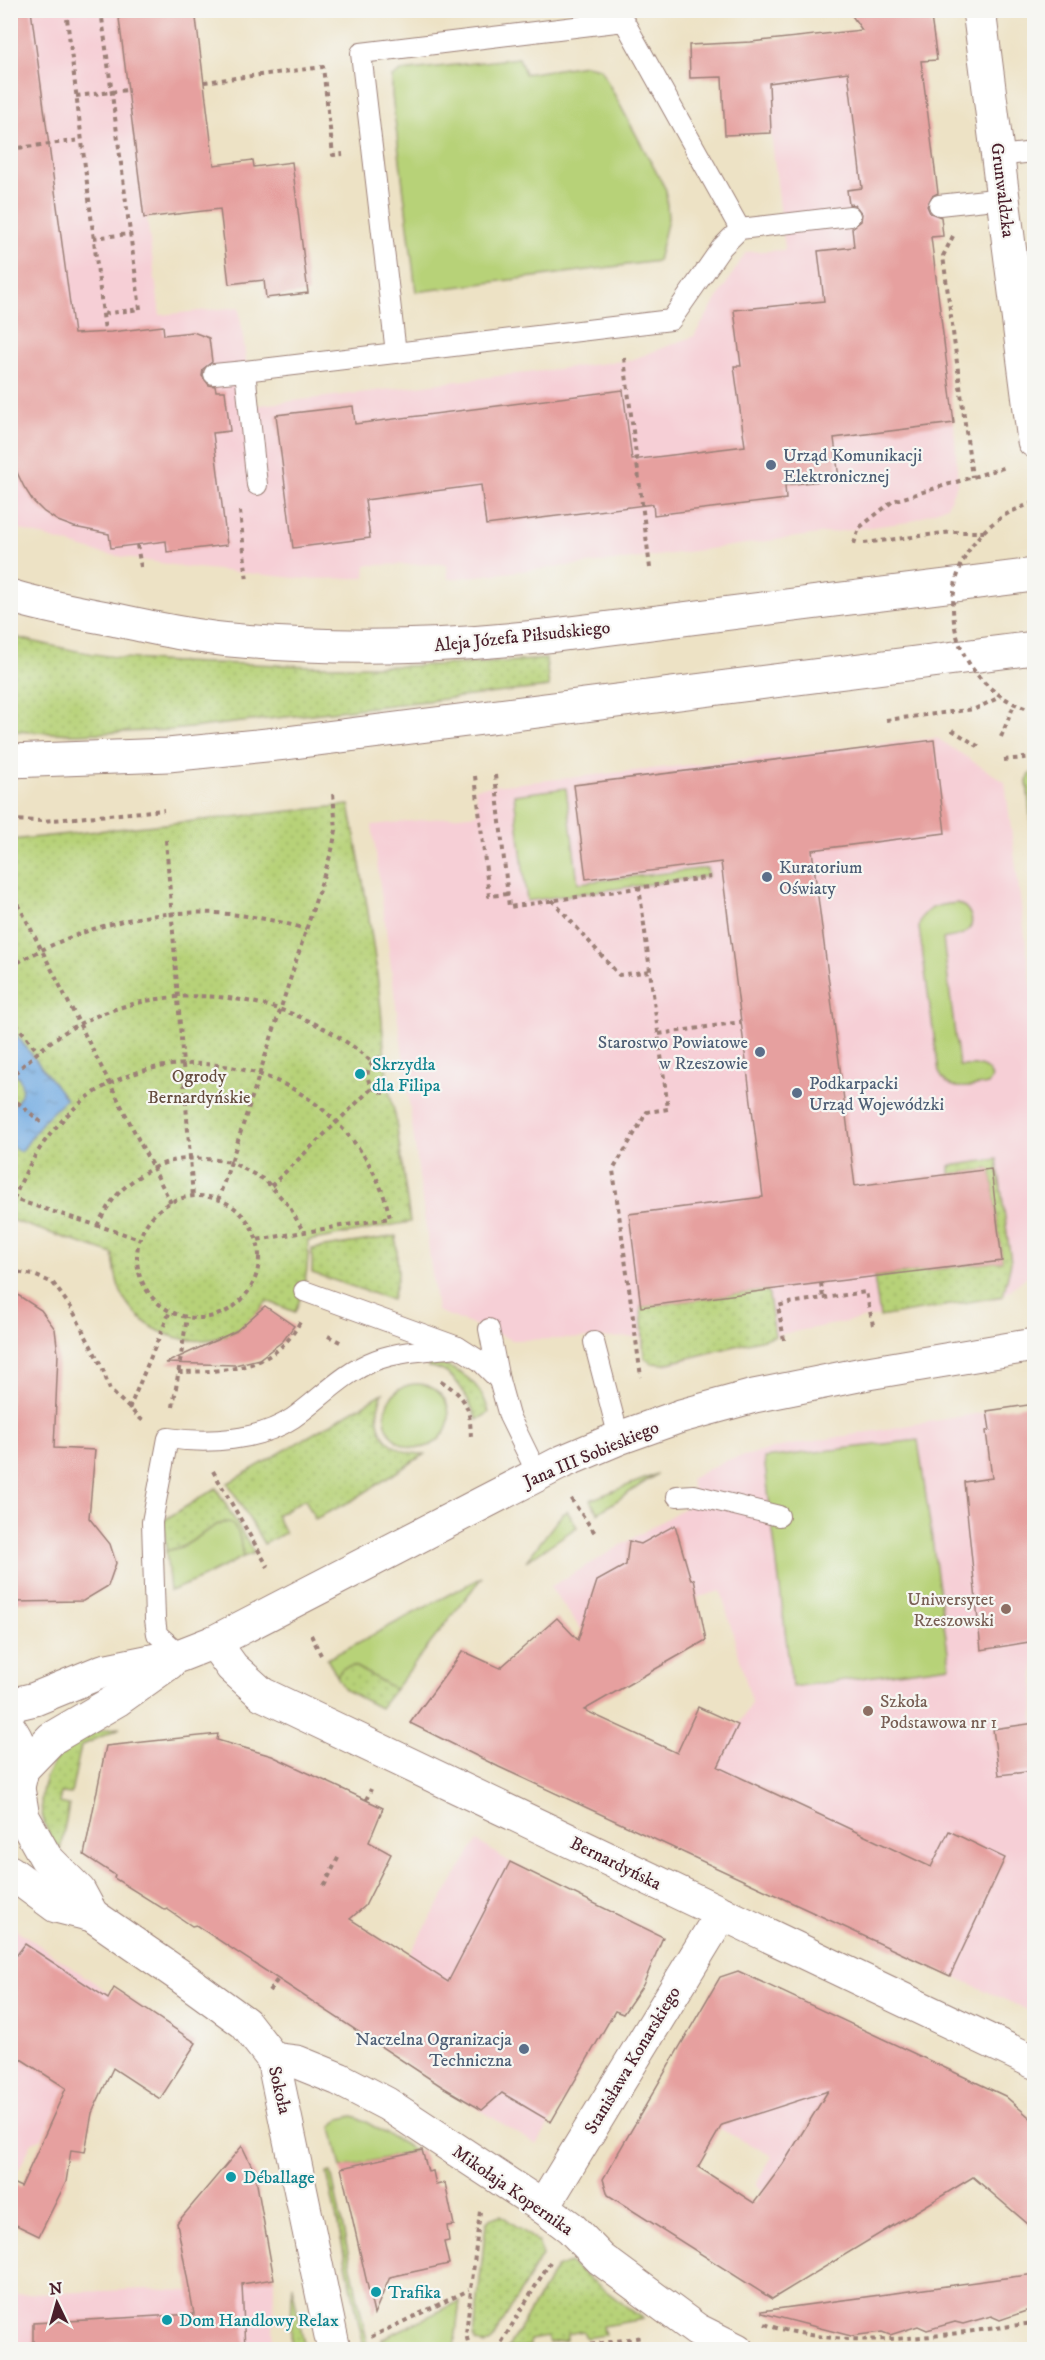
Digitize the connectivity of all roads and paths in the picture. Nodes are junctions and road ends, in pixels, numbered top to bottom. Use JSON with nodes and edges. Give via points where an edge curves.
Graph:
{"nodes":[{"id":1,"x":66,"y":10,"type":"edge"},
{"id":2,"x":101,"y":10,"type":"edge"},
{"id":3,"x":979,"y":10,"type":"edge"},
{"id":4,"x":204,"y":82,"type":"dead end"},
{"id":5,"x":128,"y":90,"type":"dead end"},
{"id":6,"x":111,"y":93,"type":"junction"},
{"id":7,"x":76,"y":96,"type":"junction"},
{"id":8,"x":81,"y":140,"type":"junction"},
{"id":9,"x":332,"y":142,"type":"dead end"},
{"id":10,"x":10,"y":149,"type":"edge"},
{"id":11,"x":1035,"y":152,"type":"edge"},
{"id":12,"x":998,"y":156,"type":"junction"},
{"id":13,"x":1004,"y":198,"type":"junction"},
{"id":14,"x":962,"y":202,"type":"junction"},
{"id":15,"x":939,"y":205,"type":"dead end"},
{"id":16,"x":850,"y":216,"type":"dead end"},
{"id":17,"x":740,"y":229,"type":"junction"},
{"id":18,"x":130,"y":234,"type":"junction"},
{"id":19,"x":93,"y":238,"type":"junction"},
{"id":20,"x":103,"y":314,"type":"junction"},
{"id":21,"x":620,"y":326,"type":"junction"},
{"id":22,"x":105,"y":331,"type":"dead end"},
{"id":23,"x":396,"y":353,"type":"junction"},
{"id":24,"x":245,"y":371,"type":"junction"},
{"id":25,"x":214,"y":374,"type":"dead end"},
{"id":26,"x":1035,"y":441,"type":"edge"},
{"id":27,"x":1006,"y":467,"type":"dead end"},
{"id":28,"x":972,"y":477,"type":"junction"},
{"id":29,"x":257,"y":485,"type":"dead end"},
{"id":30,"x":1035,"y":502,"type":"edge"},
{"id":31,"x":984,"y":532,"type":"junction"},
{"id":32,"x":864,"y":543,"type":"dead end"},
{"id":33,"x":243,"y":544,"type":"dead end"},
{"id":34,"x":854,"y":544,"type":"dead end"},
{"id":35,"x":136,"y":545,"type":"dead end"},
{"id":36,"x":141,"y":567,"type":"dead end"},
{"id":37,"x":650,"y":568,"type":"dead end"},
{"id":38,"x":1035,"y":574,"type":"edge"},
{"id":39,"x":247,"y":582,"type":"dead end"},
{"id":40,"x":10,"y":596,"type":"edge"},
{"id":41,"x":1035,"y":648,"type":"edge"},
{"id":42,"x":1000,"y":697,"type":"junction"},
{"id":43,"x":1014,"y":705,"type":"junction"},
{"id":44,"x":1035,"y":711,"type":"edge"},
{"id":45,"x":886,"y":720,"type":"dead end"},
{"id":46,"x":952,"y":730,"type":"dead end"},
{"id":47,"x":1001,"y":737,"type":"dead end"},
{"id":48,"x":981,"y":748,"type":"dead end"},
{"id":49,"x":1035,"y":757,"type":"edge"},
{"id":50,"x":1004,"y":760,"type":"dead end"},
{"id":51,"x":10,"y":761,"type":"edge"},
{"id":52,"x":495,"y":775,"type":"dead end"},
{"id":53,"x":475,"y":776,"type":"dead end"},
{"id":54,"x":333,"y":793,"type":"dead end"},
{"id":55,"x":164,"y":810,"type":"dead end"},
{"id":56,"x":10,"y":820,"type":"edge"},
{"id":57,"x":166,"y":840,"type":"dead end"},
{"id":58,"x":711,"y":877,"type":"dead end"},
{"id":59,"x":639,"y":886,"type":"junction"},
{"id":60,"x":10,"y":888,"type":"edge"},
{"id":61,"x":507,"y":894,"type":"junction"},
{"id":62,"x":552,"y":900,"type":"junction"},
{"id":63,"x":171,"y":912,"type":"junction"},
{"id":64,"x":306,"y":929,"type":"junction"},
{"id":65,"x":42,"y":949,"type":"junction"},
{"id":66,"x":10,"y":967,"type":"edge"},
{"id":67,"x":651,"y":971,"type":"junction"},
{"id":68,"x":177,"y":997,"type":"junction"},
{"id":69,"x":281,"y":1008,"type":"junction"},
{"id":70,"x":10,"y":1016,"type":"edge"},
{"id":71,"x":741,"y":1022,"type":"dead end"},
{"id":72,"x":80,"y":1023,"type":"junction"},
{"id":73,"x":659,"y":1034,"type":"junction"},
{"id":74,"x":38,"y":1052,"type":"junction"},
{"id":75,"x":380,"y":1058,"type":"dead end"},
{"id":76,"x":372,"y":1062,"type":"junction"},
{"id":77,"x":183,"y":1065,"type":"junction"},
{"id":78,"x":15,"y":1073,"type":"dead end"},
{"id":79,"x":260,"y":1073,"type":"junction"},
{"id":80,"x":110,"y":1084,"type":"junction"},
{"id":81,"x":372,"y":1088,"type":"junction"},
{"id":82,"x":384,"y":1093,"type":"dead end"},
{"id":83,"x":17,"y":1102,"type":"dead end"},
{"id":84,"x":337,"y":1122,"type":"junction"},
{"id":85,"x":42,"y":1123,"type":"dead end"},
{"id":86,"x":190,"y":1158,"type":"junction"},
{"id":87,"x":231,"y":1162,"type":"junction"},
{"id":88,"x":153,"y":1168,"type":"junction"},
{"id":89,"x":271,"y":1186,"type":"junction"},
{"id":90,"x":193,"y":1197,"type":"junction"},
{"id":91,"x":12,"y":1199,"type":"edge"},
{"id":92,"x":218,"y":1200,"type":"junction"},
{"id":93,"x":171,"y":1203,"type":"junction"},
{"id":94,"x":97,"y":1226,"type":"junction"},
{"id":95,"x":303,"y":1231,"type":"junction"},
{"id":96,"x":140,"y":1239,"type":"junction"},
{"id":97,"x":256,"y":1240,"type":"junction"},
{"id":98,"x":10,"y":1271,"type":"edge"},
{"id":99,"x":821,"y":1283,"type":"dead end"},
{"id":100,"x":304,"y":1291,"type":"dead end"},
{"id":101,"x":823,"y":1298,"type":"junction"},
{"id":102,"x":170,"y":1311,"type":"junction"},
{"id":103,"x":187,"y":1317,"type":"junction"},
{"id":104,"x":301,"y":1321,"type":"dead end"},
{"id":105,"x":873,"y":1325,"type":"dead end"},
{"id":106,"x":489,"y":1329,"type":"dead end"},
{"id":107,"x":784,"y":1340,"type":"dead end"},
{"id":108,"x":594,"y":1342,"type":"dead end"},
{"id":109,"x":1035,"y":1345,"type":"edge"},
{"id":110,"x":458,"y":1347,"type":"junction"},
{"id":111,"x":178,"y":1372,"type":"junction"},
{"id":112,"x":641,"y":1377,"type":"dead end"},
{"id":113,"x":438,"y":1379,"type":"dead end"},
{"id":114,"x":499,"y":1380,"type":"junction"},
{"id":115,"x":129,"y":1409,"type":"junction"},
{"id":116,"x":168,"y":1438,"type":"junction"},
{"id":117,"x":619,"y":1438,"type":"junction"},
{"id":118,"x":471,"y":1439,"type":"dead end"},
{"id":119,"x":196,"y":1442,"type":"junction"},
{"id":120,"x":538,"y":1475,"type":"junction"},
{"id":121,"x":677,"y":1496,"type":"dead end"},
{"id":122,"x":571,"y":1498,"type":"dead end"},
{"id":123,"x":778,"y":1516,"type":"dead end"},
{"id":124,"x":595,"y":1533,"type":"dead end"},
{"id":125,"x":268,"y":1567,"type":"dead end"},
{"id":126,"x":306,"y":1627,"type":"dead end"},
{"id":127,"x":214,"y":1641,"type":"junction"},
{"id":128,"x":181,"y":1655,"type":"junction"},
{"id":129,"x":321,"y":1655,"type":"dead end"},
{"id":130,"x":10,"y":1705,"type":"edge"},
{"id":131,"x":10,"y":1729,"type":"edge"},
{"id":132,"x":17,"y":1786,"type":"edge"},
{"id":133,"x":340,"y":1854,"type":"dead end"},
{"id":134,"x":10,"y":1872,"type":"edge"},
{"id":135,"x":324,"y":1886,"type":"dead end"},
{"id":136,"x":722,"y":1913,"type":"junction"},
{"id":137,"x":92,"y":1915,"type":"junction"},
{"id":138,"x":278,"y":1979,"type":"dead end"},
{"id":139,"x":269,"y":1991,"type":"dead end"},
{"id":140,"x":273,"y":2059,"type":"junction"},
{"id":141,"x":1035,"y":2062,"type":"edge"},
{"id":142,"x":486,"y":2169,"type":"junction"},
{"id":143,"x":543,"y":2207,"type":"junction"},
{"id":144,"x":571,"y":2228,"type":"junction"},
{"id":145,"x":470,"y":2289,"type":"junction"},
{"id":146,"x":758,"y":2321,"type":"dead end"},
{"id":147,"x":1035,"y":2322,"type":"edge"},
{"id":148,"x":698,"y":2330,"type":"junction"},
{"id":149,"x":373,"y":2343,"type":"dead end"},
{"id":150,"x":334,"y":2349,"type":"edge"},
{"id":151,"x":470,"y":2349,"type":"edge"},
{"id":152,"x":497,"y":2349,"type":"edge"},
{"id":153,"x":555,"y":2349,"type":"edge"},
{"id":154,"x":737,"y":2349,"type":"edge"}],
"edges":[{"from":1,"to":7,"type":"path"},
{"from":2,"to":6,"type":"path"},
{"from":3,"to":12,"type":"street","name":"Grunwaldzka"},
{"from":4,"to":9,"type":"path","via":[[323,67]]},
{"from":5,"to":6,"type":"path"},
{"from":6,"to":7,"type":"path"},
{"from":6,"to":18,"type":"path"},
{"from":7,"to":8,"type":"path"},
{"from":8,"to":10,"type":"path"},
{"from":8,"to":19,"type":"path"},
{"from":11,"to":12,"type":"lane"},
{"from":12,"to":13,"type":"street","name":"Grunwaldzka"},
{"from":13,"to":14,"type":"lane"},
{"from":13,"to":26,"type":"street","name":"Grunwaldzka"},
{"from":14,"to":15,"type":"lane"},
{"from":14,"to":28,"type":"path","via":[[959,223],[943,256]]},
{"from":16,"to":17,"type":"lane"},
{"from":17,"to":21,"type":"lane","via":[[722,247],[671,320]]},
{"from":17,"to":23,"type":"lane","via":[[624,21],[361,53]]},
{"from":18,"to":19,"type":"path"},
{"from":18,"to":20,"type":"path","via":[[140,309]]},
{"from":19,"to":20,"type":"path"},
{"from":20,"to":22,"type":"path"},
{"from":21,"to":23,"type":"lane"},
{"from":21,"to":37,"type":"path"},
{"from":23,"to":24,"type":"lane"},
{"from":24,"to":25,"type":"lane"},
{"from":24,"to":29,"type":"lane"},
{"from":27,"to":28,"type":"path"},
{"from":28,"to":34,"type":"path","via":[[893,501],[859,528]]},
{"from":30,"to":31,"type":"path","bridge":true,"via":[[1001,517]]},
{"from":31,"to":32,"type":"path"},
{"from":31,"to":42,"type":"path","bridge":true,"via":[[969,550],[959,572],[953,618],[968,663]]},
{"from":33,"to":39,"type":"path"},
{"from":35,"to":36,"type":"path"},
{"from":38,"to":40,"type":"street","name":"Aleja Józefa Piłsudskiego","via":[[481,644],[414,647],[240,641],[156,628]]},
{"from":41,"to":51,"type":"street","via":[[286,743],[168,755]]},
{"from":42,"to":43,"type":"path","bridge":true},
{"from":42,"to":45,"type":"path","via":[[975,709]]},
{"from":43,"to":44,"type":"path","bridge":true},
{"from":43,"to":47,"type":"path"},
{"from":46,"to":48,"type":"path"},
{"from":49,"to":50,"type":"path"},
{"from":52,"to":61,"type":"path"},
{"from":53,"to":61,"type":"path","via":[[489,896]]},
{"from":54,"to":64,"type":"path","via":[[336,830]]},
{"from":55,"to":56,"type":"path","via":[[42,821]]},
{"from":57,"to":63,"type":"path"},
{"from":58,"to":59,"type":"path"},
{"from":59,"to":62,"type":"path"},
{"from":59,"to":67,"type":"path"},
{"from":60,"to":65,"type":"path"},
{"from":61,"to":62,"type":"path","via":[[508,907]]},
{"from":62,"to":67,"type":"path","via":[[619,975]]},
{"from":63,"to":64,"type":"path","via":[[244,914]]},
{"from":63,"to":65,"type":"path","via":[[101,925]]},
{"from":63,"to":68,"type":"path"},
{"from":64,"to":69,"type":"path"},
{"from":65,"to":66,"type":"path"},
{"from":65,"to":72,"type":"path"},
{"from":67,"to":73,"type":"path"},
{"from":68,"to":69,"type":"path","via":[[214,996]]},
{"from":68,"to":72,"type":"path","via":[[126,1006]]},
{"from":68,"to":77,"type":"path"},
{"from":69,"to":76,"type":"path","via":[[329,1030]]},
{"from":69,"to":79,"type":"path"},
{"from":70,"to":74,"type":"path"},
{"from":71,"to":73,"type":"path"},
{"from":72,"to":74,"type":"path"},
{"from":72,"to":80,"type":"path"},
{"from":73,"to":112,"type":"path","via":[[668,1109],[646,1112],[613,1170]]},
{"from":74,"to":78,"type":"path"},
{"from":75,"to":76,"type":"path"},
{"from":76,"to":81,"type":"path","via":[[367,1080]]},
{"from":77,"to":79,"type":"path"},
{"from":77,"to":80,"type":"path","via":[[147,1071]]},
{"from":77,"to":86,"type":"path"},
{"from":79,"to":84,"type":"path","via":[[300,1092]]},
{"from":79,"to":87,"type":"path"},
{"from":80,"to":88,"type":"path"},
{"from":80,"to":91,"type":"path","via":[[61,1122],[29,1165]]},
{"from":81,"to":82,"type":"path"},
{"from":81,"to":84,"type":"path"},
{"from":83,"to":85,"type":"path"},
{"from":84,"to":89,"type":"path"},
{"from":84,"to":95,"type":"path","via":[[372,1166],[390,1218]]},
{"from":86,"to":87,"type":"path"},
{"from":86,"to":88,"type":"path"},
{"from":86,"to":90,"type":"path"},
{"from":87,"to":89,"type":"path"},
{"from":87,"to":92,"type":"path"},
{"from":88,"to":93,"type":"path"},
{"from":88,"to":94,"type":"path","via":[[131,1180],[106,1208]]},
{"from":89,"to":95,"type":"path","via":[[289,1206]]},
{"from":90,"to":92,"type":"path"},
{"from":90,"to":93,"type":"path"},
{"from":91,"to":94,"type":"path"},
{"from":92,"to":97,"type":"path","via":[[244,1217]]},
{"from":93,"to":96,"type":"path","via":[[153,1217]]},
{"from":94,"to":96,"type":"path"},
{"from":95,"to":97,"type":"path"},
{"from":96,"to":102,"type":"path","via":[[140,1276],[148,1293]]},
{"from":97,"to":103,"type":"path","via":[[259,1259],[247,1294],[216,1316]]},
{"from":98,"to":115,"type":"path","via":[[53,1283],[72,1309],[110,1390]]},
{"from":99,"to":101,"type":"path"},
{"from":100,"to":110,"type":"lane"},
{"from":101,"to":105,"type":"path","via":[[866,1292]]},
{"from":101,"to":107,"type":"path","via":[[778,1306]]},
{"from":102,"to":103,"type":"path"},
{"from":102,"to":115,"type":"path"},
{"from":103,"to":111,"type":"path"},
{"from":104,"to":111,"type":"path","via":[[284,1346],[254,1364]]},
{"from":106,"to":114,"type":"lane"},
{"from":108,"to":117,"type":"lane"},
{"from":109,"to":117,"type":"street","name":"Jana III Sobieskiego","via":[[754,1395]]},
{"from":110,"to":114,"type":"lane","via":[[480,1360]]},
{"from":110,"to":119,"type":"lane","via":[[376,1360],[351,1373],[291,1420],[252,1435]]},
{"from":111,"to":116,"type":"path"},
{"from":113,"to":118,"type":"path","via":[[459,1392],[471,1416]]},
{"from":114,"to":120,"type":"lane","via":[[509,1416]]},
{"from":115,"to":116,"type":"path"},
{"from":116,"to":119,"type":"lane"},
{"from":116,"to":128,"type":"lane","via":[[152,1522],[155,1619],[157,1634]]},
{"from":117,"to":120,"type":"street","name":"Jana III Sobieskiego"},
{"from":119,"to":125,"type":"path"},
{"from":120,"to":127,"type":"street","name":"Jana III Sobieskiego"},
{"from":121,"to":123,"type":"lane","via":[[694,1495]]},
{"from":122,"to":124,"type":"path"},
{"from":126,"to":129,"type":"path"},
{"from":127,"to":128,"type":"street","name":"Jana III Sobieskiego"},
{"from":127,"to":136,"type":"street","name":"Bernardyńska","via":[[232,1667],[262,1694]]},
{"from":128,"to":130,"type":"street","name":"Jana III Sobieskiego","via":[[104,1671]]},
{"from":128,"to":132,"type":"street","name":"Jana III Sobieskiego","via":[[117,1700],[52,1738]]},
{"from":131,"to":132,"type":"street","name":"Sokoła","via":[[19,1742]]},
{"from":132,"to":137,"type":"street","name":"Sokoła","via":[[23,1817],[46,1858],[79,1890]]},
{"from":133,"to":135,"type":"path"},
{"from":134,"to":137,"type":"street","name":"Sokoła","via":[[56,1906]]},
{"from":136,"to":141,"type":"street","name":"Bernardyńska"},
{"from":136,"to":143,"type":"street","name":"Stanisława Konarskiego"},
{"from":137,"to":140,"type":"street","name":"Sokoła","via":[[245,2023]]},
{"from":138,"to":139,"type":"path"},
{"from":140,"to":142,"type":"street","name":"Mikołaja Kopernika","via":[[297,2062],[339,2079],[387,2104]]},
{"from":140,"to":150,"type":"street","name":"Sokoła"},
{"from":142,"to":143,"type":"street","name":"Mikołaja Kopernika"},
{"from":142,"to":145,"type":"path"},
{"from":143,"to":144,"type":"street","name":"Mikołaja Kopernika"},
{"from":144,"to":148,"type":"street","name":"Mikołaja Kopernika","via":[[601,2259]]},
{"from":144,"to":152,"type":"path"},
{"from":145,"to":149,"type":"path","via":[[371,2337]]},
{"from":145,"to":151,"type":"path","via":[[466,2334]]},
{"from":146,"to":147,"type":"path","via":[[777,2329],[855,2340],[898,2340]]},
{"from":148,"to":153,"type":"path"},
{"from":148,"to":154,"type":"street","name":"Mikołaja Kopernika"}]}
